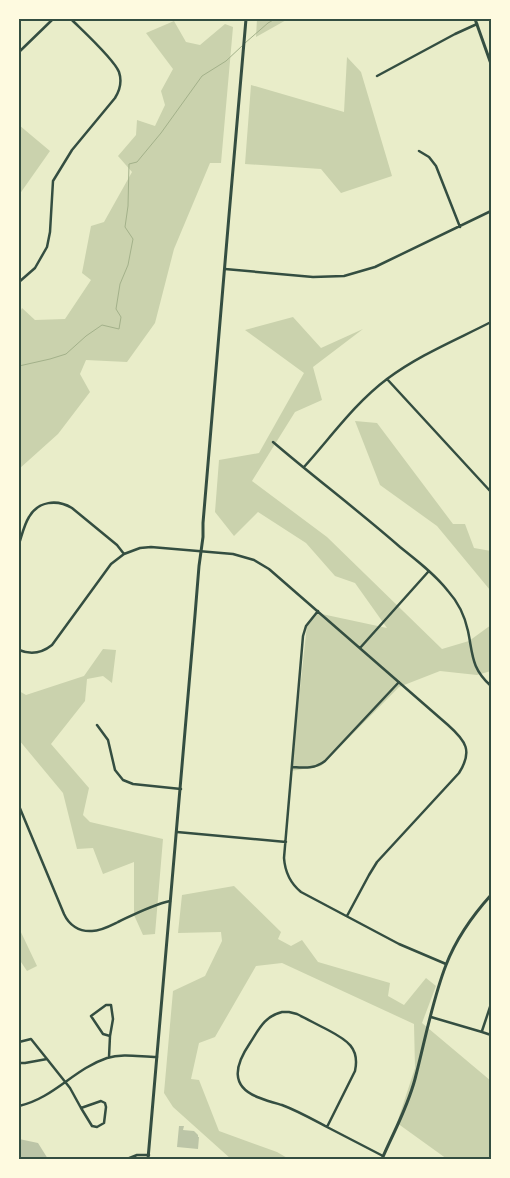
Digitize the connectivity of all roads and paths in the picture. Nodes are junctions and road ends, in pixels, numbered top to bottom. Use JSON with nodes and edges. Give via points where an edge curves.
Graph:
{"nodes":[{"id":1,"x":53,"y":19,"type":"edge"},
{"id":2,"x":71,"y":19,"type":"edge"},
{"id":3,"x":246,"y":19,"type":"edge"},
{"id":4,"x":475,"y":19,"type":"edge"},
{"id":5,"x":477,"y":24,"type":"junction"},
{"id":6,"x":19,"y":52,"type":"edge"},
{"id":7,"x":491,"y":64,"type":"edge"},
{"id":8,"x":377,"y":76,"type":"dead end"},
{"id":9,"x":419,"y":151,"type":"dead end"},
{"id":10,"x":491,"y":212,"type":"edge"},
{"id":11,"x":460,"y":227,"type":"junction"},
{"id":12,"x":225,"y":269,"type":"junction"},
{"id":13,"x":19,"y":282,"type":"edge"},
{"id":14,"x":491,"y":322,"type":"edge"},
{"id":15,"x":387,"y":379,"type":"junction"},
{"id":16,"x":273,"y":442,"type":"dead end"},
{"id":17,"x":303,"y":468,"type":"junction"},
{"id":18,"x":491,"y":492,"type":"edge"},
{"id":19,"x":19,"y":544,"type":"edge"},
{"id":20,"x":201,"y":551,"type":"junction"},
{"id":21,"x":124,"y":554,"type":"junction"},
{"id":22,"x":428,"y":572,"type":"junction"},
{"id":23,"x":318,"y":611,"type":"junction"},
{"id":24,"x":360,"y":648,"type":"junction"},
{"id":25,"x":19,"y":650,"type":"edge"},
{"id":26,"x":399,"y":682,"type":"junction"},
{"id":27,"x":491,"y":686,"type":"edge"},
{"id":28,"x":97,"y":726,"type":"dead end"},
{"id":29,"x":292,"y":767,"type":"junction"},
{"id":30,"x":181,"y":789,"type":"junction"},
{"id":31,"x":19,"y":806,"type":"edge"},
{"id":32,"x":177,"y":832,"type":"junction"},
{"id":33,"x":286,"y":842,"type":"junction"},
{"id":34,"x":491,"y":895,"type":"edge"},
{"id":35,"x":170,"y":901,"type":"junction"},
{"id":36,"x":347,"y":916,"type":"junction"},
{"id":37,"x":446,"y":964,"type":"junction"},
{"id":38,"x":491,"y":1004,"type":"edge"},
{"id":39,"x":431,"y":1017,"type":"junction"},
{"id":40,"x":482,"y":1032,"type":"junction"},
{"id":41,"x":491,"y":1035,"type":"edge"},
{"id":42,"x":110,"y":1036,"type":"junction"},
{"id":43,"x":19,"y":1042,"type":"edge"},
{"id":44,"x":157,"y":1057,"type":"junction"},
{"id":45,"x":109,"y":1058,"type":"junction"},
{"id":46,"x":47,"y":1059,"type":"junction"},
{"id":47,"x":19,"y":1063,"type":"edge"},
{"id":48,"x":65,"y":1082,"type":"junction"},
{"id":49,"x":19,"y":1106,"type":"edge"},
{"id":50,"x":81,"y":1108,"type":"junction"},
{"id":51,"x":327,"y":1126,"type":"junction"},
{"id":52,"x":149,"y":1154,"type":"junction"},
{"id":53,"x":383,"y":1158,"type":"edge"},
{"id":54,"x":127,"y":1159,"type":"edge"},
{"id":55,"x":148,"y":1159,"type":"edge"}],
"edges":[{"from":1,"to":6,"type":"street"},
{"from":2,"to":13,"type":"street","via":[[116,66],[119,89],[72,150],[53,181],[50,232],[44,254]]},
{"from":3,"to":12,"type":"street"},
{"from":4,"to":5,"type":"street"},
{"from":5,"to":7,"type":"street"},
{"from":5,"to":8,"type":"street"},
{"from":9,"to":11,"type":"street","via":[[436,166]]},
{"from":10,"to":11,"type":"street"},
{"from":11,"to":12,"type":"street","via":[[375,267],[344,276],[313,277]]},
{"from":12,"to":20,"type":"street"},
{"from":14,"to":15,"type":"street","via":[[420,358]]},
{"from":15,"to":17,"type":"street","via":[[364,399]]},
{"from":15,"to":18,"type":"street"},
{"from":16,"to":17,"type":"street"},
{"from":17,"to":22,"type":"street"},
{"from":19,"to":21,"type":"street","via":[[32,513],[41,505],[55,502],[72,508]]},
{"from":20,"to":21,"type":"street","via":[[151,547]]},
{"from":20,"to":23,"type":"street","via":[[254,560]]},
{"from":20,"to":30,"type":"street"},
{"from":21,"to":25,"type":"street","via":[[106,570],[50,647],[35,653]]},
{"from":22,"to":24,"type":"street"},
{"from":22,"to":27,"type":"street","via":[[455,601],[464,618],[474,662]]},
{"from":23,"to":24,"type":"street"},
{"from":23,"to":29,"type":"street","via":[[306,626],[303,636]]},
{"from":24,"to":26,"type":"street"},
{"from":26,"to":29,"type":"street","via":[[326,761],[310,768]]},
{"from":26,"to":36,"type":"street","via":[[457,733],[467,748],[466,757],[458,773],[377,862]]},
{"from":28,"to":30,"type":"street","via":[[108,740],[115,770],[124,780],[133,784]]},
{"from":29,"to":33,"type":"street"},
{"from":30,"to":32,"type":"street"},
{"from":31,"to":35,"type":"street","via":[[64,914],[75,927],[90,932],[100,930]]},
{"from":32,"to":33,"type":"street"},
{"from":32,"to":35,"type":"street"},
{"from":33,"to":36,"type":"street","via":[[285,867],[295,887]]},
{"from":34,"to":37,"type":"street","via":[[467,925]]},
{"from":35,"to":44,"type":"street"},
{"from":36,"to":37,"type":"street","via":[[399,944]]},
{"from":37,"to":39,"type":"street"},
{"from":38,"to":40,"type":"street"},
{"from":39,"to":40,"type":"street"},
{"from":39,"to":53,"type":"street","via":[[408,1101]]},
{"from":40,"to":41,"type":"street"},
{"from":42,"to":42,"type":"street","via":[[103,1034],[91,1016],[109,1004],[113,1020]]},
{"from":42,"to":45,"type":"street"},
{"from":43,"to":46,"type":"street","via":[[31,1039]]},
{"from":44,"to":45,"type":"street"},
{"from":44,"to":52,"type":"street"},
{"from":45,"to":48,"type":"street","via":[[89,1065]]},
{"from":46,"to":47,"type":"street"},
{"from":46,"to":48,"type":"street"},
{"from":48,"to":49,"type":"street","via":[[45,1096]]},
{"from":48,"to":50,"type":"street"},
{"from":50,"to":50,"type":"street","via":[[101,1101],[105,1103],[104,1123],[92,1126]]},
{"from":51,"to":51,"type":"street","via":[[251,1094],[240,1084],[239,1060],[263,1023],[272,1015],[282,1012],[297,1014],[344,1038],[353,1049],[355,1072]]},
{"from":51,"to":53,"type":"street"},
{"from":52,"to":54,"type":"street"},
{"from":52,"to":55,"type":"street"}]}
